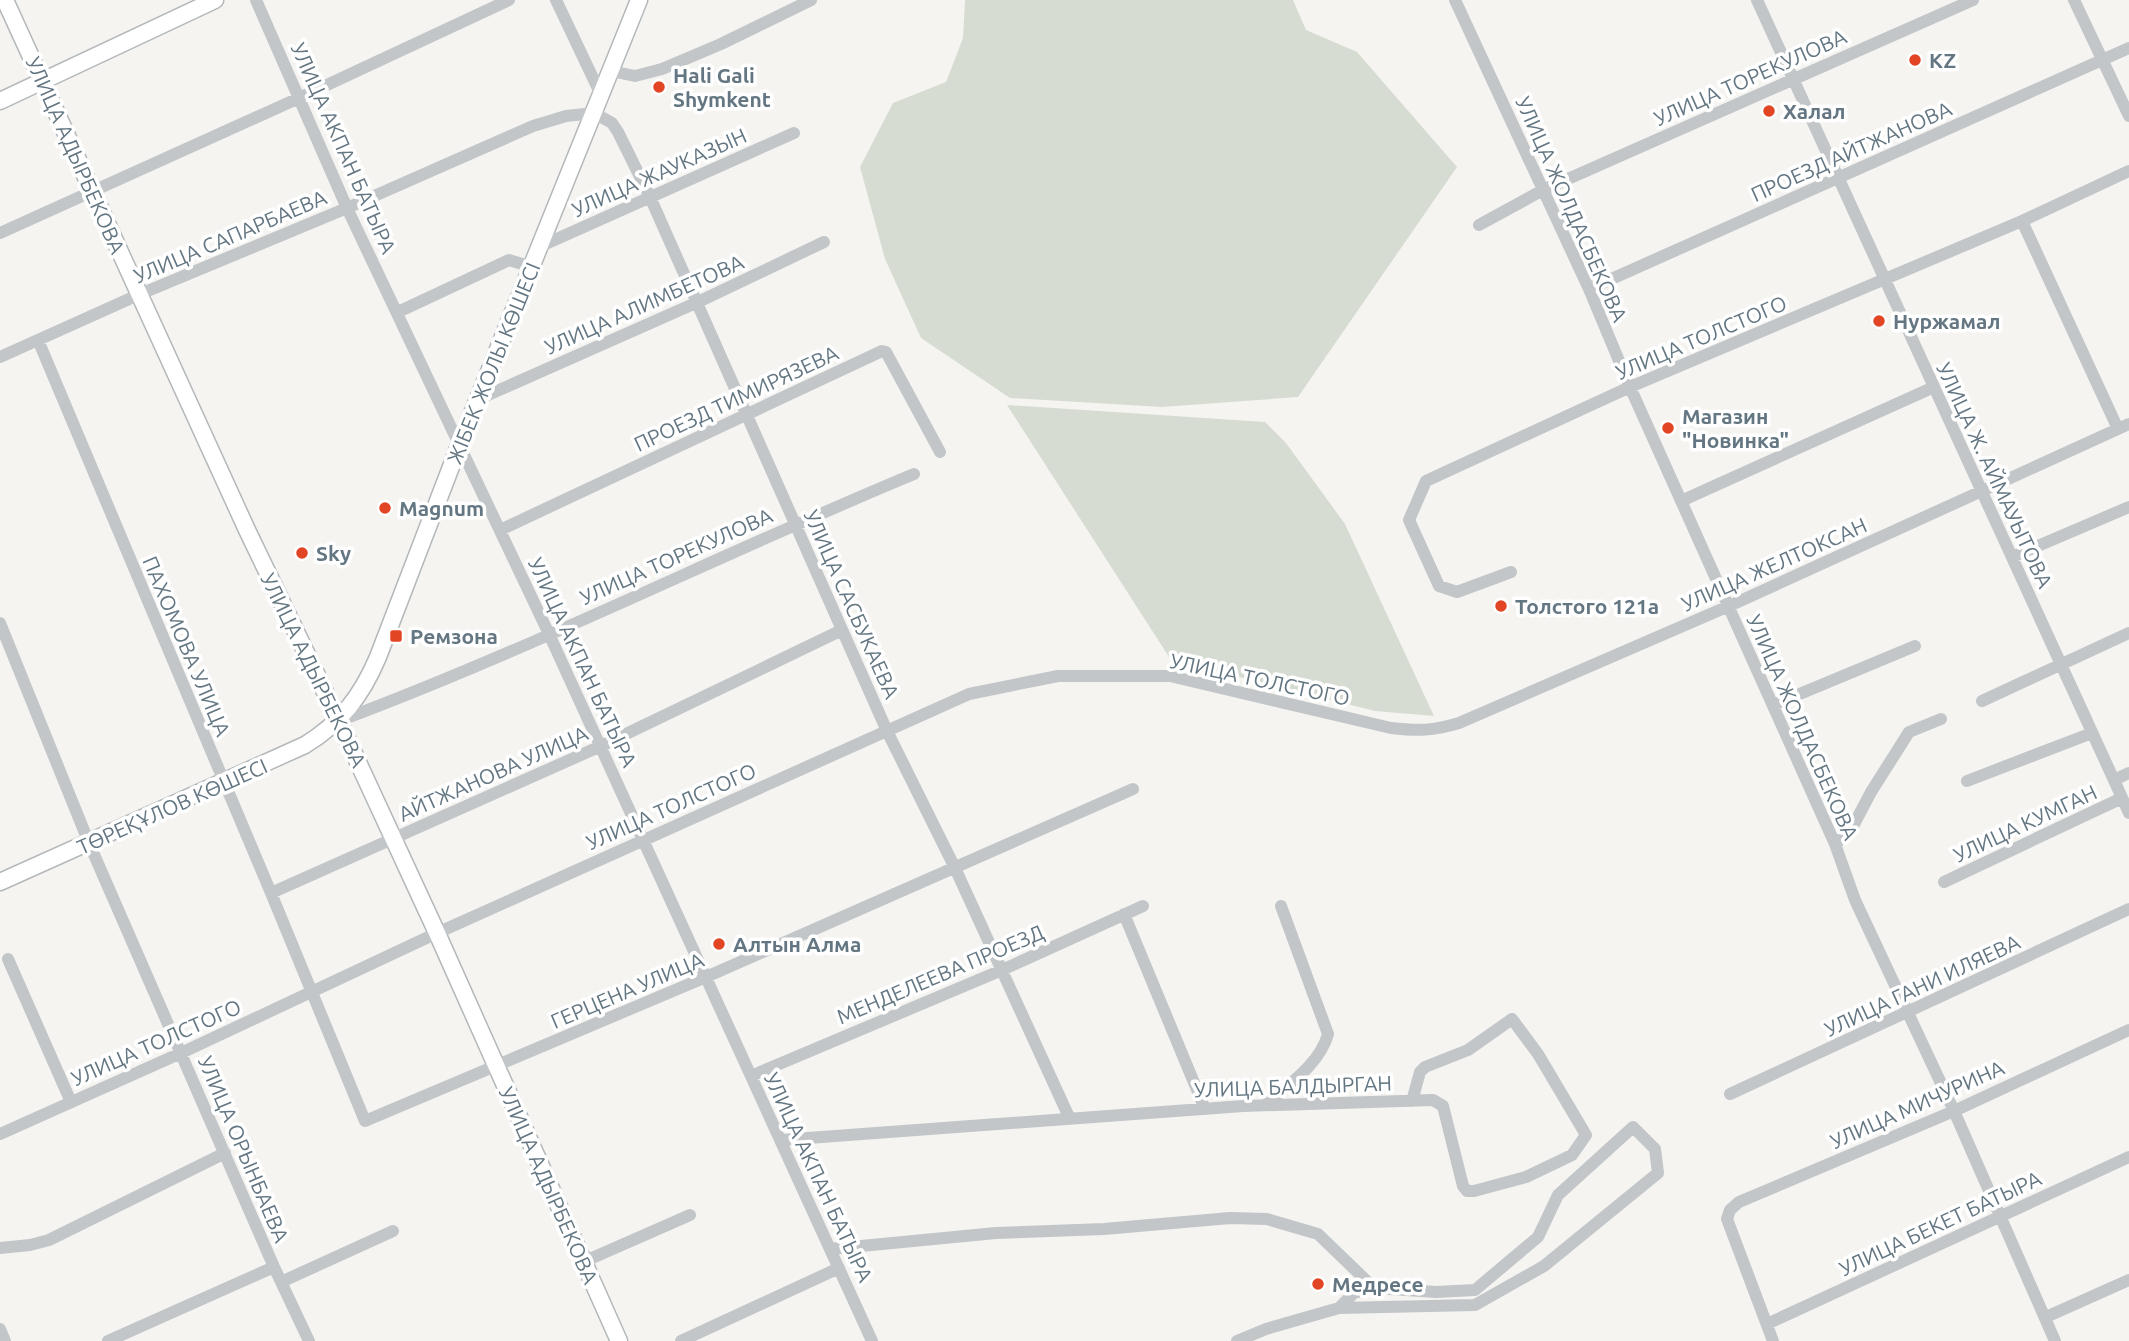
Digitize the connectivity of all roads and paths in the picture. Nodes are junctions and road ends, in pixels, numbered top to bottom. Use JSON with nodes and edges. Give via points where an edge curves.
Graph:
{"nodes":[{"id":1,"x":5,"y":0,"type":"edge"},
{"id":2,"x":215,"y":0,"type":"edge"},
{"id":3,"x":256,"y":0,"type":"edge"},
{"id":4,"x":509,"y":0,"type":"edge"},
{"id":5,"x":556,"y":0,"type":"edge"},
{"id":6,"x":639,"y":0,"type":"edge"},
{"id":7,"x":811,"y":0,"type":"edge"},
{"id":8,"x":1455,"y":0,"type":"edge"},
{"id":9,"x":1757,"y":0,"type":"edge"},
{"id":10,"x":1973,"y":0,"type":"edge"},
{"id":11,"x":2074,"y":0,"type":"edge"},
{"id":12,"x":2129,"y":48,"type":"edge"},
{"id":13,"x":2103,"y":60,"type":"junction"},
{"id":14,"x":611,"y":71,"type":"junction"},
{"id":15,"x":1793,"y":78,"type":"junction"},
{"id":16,"x":42,"y":81,"type":"junction"},
{"id":17,"x":601,"y":95,"type":"junction"},
{"id":18,"x":299,"y":98,"type":"junction"},
{"id":19,"x":0,"y":100,"type":"edge"},
{"id":20,"x":594,"y":113,"type":"junction"},
{"id":21,"x":2129,"y":116,"type":"edge"},
{"id":22,"x":794,"y":133,"type":"dead end"},
{"id":23,"x":2129,"y":171,"type":"edge"},
{"id":24,"x":1839,"y":178,"type":"junction"},
{"id":25,"x":1544,"y":190,"type":"junction"},
{"id":26,"x":92,"y":191,"type":"junction"},
{"id":27,"x":650,"y":197,"type":"junction"},
{"id":28,"x":348,"y":208,"type":"junction"},
{"id":29,"x":2022,"y":222,"type":"junction"},
{"id":30,"x":1479,"y":225,"type":"dead end"},
{"id":31,"x":0,"y":233,"type":"edge"},
{"id":32,"x":824,"y":242,"type":"dead end"},
{"id":33,"x":541,"y":246,"type":"junction"},
{"id":34,"x":532,"y":267,"type":"junction"},
{"id":35,"x":1885,"y":280,"type":"junction"},
{"id":36,"x":1589,"y":289,"type":"junction"},
{"id":37,"x":138,"y":295,"type":"junction"},
{"id":38,"x":698,"y":302,"type":"junction"},
{"id":39,"x":398,"y":312,"type":"junction"},
{"id":40,"x":38,"y":340,"type":"junction"},
{"id":41,"x":0,"y":357,"type":"edge"},
{"id":42,"x":1630,"y":387,"type":"junction"},
{"id":43,"x":1934,"y":387,"type":"junction"},
{"id":44,"x":479,"y":399,"type":"junction"},
{"id":45,"x":748,"y":415,"type":"junction"},
{"id":46,"x":2123,"y":427,"type":"edge"},
{"id":47,"x":459,"y":446,"type":"junction"},
{"id":48,"x":940,"y":452,"type":"dead end"},
{"id":49,"x":914,"y":474,"type":"dead end"},
{"id":50,"x":1982,"y":491,"type":"junction"},
{"id":51,"x":1681,"y":501,"type":"junction"},
{"id":52,"x":2129,"y":507,"type":"edge"},
{"id":53,"x":794,"y":523,"type":"junction"},
{"id":54,"x":500,"y":530,"type":"junction"},
{"id":55,"x":2012,"y":557,"type":"junction"},
{"id":56,"x":1511,"y":572,"type":"dead end"},
{"id":57,"x":1729,"y":606,"type":"junction"},
{"id":58,"x":0,"y":623,"type":"edge"},
{"id":59,"x":842,"y":630,"type":"junction"},
{"id":60,"x":2129,"y":633,"type":"edge"},
{"id":61,"x":549,"y":634,"type":"junction"},
{"id":62,"x":1915,"y":646,"type":"dead end"},
{"id":63,"x":2061,"y":664,"type":"junction"},
{"id":64,"x":1982,"y":701,"type":"dead end"},
{"id":65,"x":1773,"y":705,"type":"junction"},
{"id":66,"x":1941,"y":719,"type":"dead end"},
{"id":67,"x":339,"y":721,"type":"junction"},
{"id":68,"x":1391,"y":727,"type":"joint"},
{"id":69,"x":887,"y":731,"type":"junction"},
{"id":70,"x":2092,"y":733,"type":"junction"},
{"id":71,"x":601,"y":746,"type":"junction"},
{"id":72,"x":2129,"y":773,"type":"edge"},
{"id":73,"x":2114,"y":780,"type":"junction"},
{"id":74,"x":1967,"y":781,"type":"dead end"},
{"id":75,"x":224,"y":783,"type":"junction"},
{"id":76,"x":1133,"y":789,"type":"dead end"},
{"id":77,"x":2122,"y":798,"type":"junction"},
{"id":78,"x":2129,"y":813,"type":"edge"},
{"id":79,"x":393,"y":838,"type":"junction"},
{"id":80,"x":643,"y":839,"type":"junction"},
{"id":81,"x":89,"y":843,"type":"junction"},
{"id":82,"x":1835,"y":844,"type":"junction"},
{"id":83,"x":955,"y":868,"type":"junction"},
{"id":84,"x":0,"y":882,"type":"edge"},
{"id":85,"x":1944,"y":882,"type":"dead end"},
{"id":86,"x":271,"y":893,"type":"junction"},
{"id":87,"x":1143,"y":906,"type":"dead end"},
{"id":88,"x":1281,"y":906,"type":"dead end"},
{"id":89,"x":2129,"y":909,"type":"edge"},
{"id":90,"x":1124,"y":914,"type":"junction"},
{"id":91,"x":437,"y":933,"type":"junction"},
{"id":92,"x":8,"y":959,"type":"dead end"},
{"id":93,"x":1002,"y":970,"type":"junction"},
{"id":94,"x":706,"y":977,"type":"junction"},
{"id":95,"x":312,"y":992,"type":"junction"},
{"id":96,"x":1909,"y":1012,"type":"junction"},
{"id":97,"x":2129,"y":1030,"type":"edge"},
{"id":98,"x":181,"y":1053,"type":"junction"},
{"id":99,"x":496,"y":1067,"type":"junction"},
{"id":100,"x":751,"y":1076,"type":"junction"},
{"id":101,"x":1730,"y":1094,"type":"dead end"},
{"id":102,"x":1412,"y":1101,"type":"junction"},
{"id":103,"x":71,"y":1102,"type":"junction"},
{"id":104,"x":1265,"y":1105,"type":"junction"},
{"id":105,"x":1205,"y":1109,"type":"junction"},
{"id":106,"x":1954,"y":1111,"type":"junction"},
{"id":107,"x":1069,"y":1118,"type":"junction"},
{"id":108,"x":365,"y":1121,"type":"joint"},
{"id":109,"x":0,"y":1133,"type":"edge"},
{"id":110,"x":781,"y":1140,"type":"junction"},
{"id":111,"x":225,"y":1153,"type":"junction"},
{"id":112,"x":2129,"y":1157,"type":"edge"},
{"id":113,"x":690,"y":1215,"type":"dead end"},
{"id":114,"x":2001,"y":1215,"type":"junction"},
{"id":115,"x":393,"y":1231,"type":"dead end"},
{"id":116,"x":0,"y":1248,"type":"edge"},
{"id":117,"x":830,"y":1249,"type":"junction"},
{"id":118,"x":583,"y":1262,"type":"junction"},
{"id":119,"x":274,"y":1267,"type":"junction"},
{"id":120,"x":839,"y":1268,"type":"junction"},
{"id":121,"x":2129,"y":1280,"type":"edge"},
{"id":122,"x":281,"y":1282,"type":"junction"},
{"id":123,"x":1378,"y":1289,"type":"junction"},
{"id":124,"x":1339,"y":1308,"type":"junction"},
{"id":125,"x":2046,"y":1317,"type":"junction"},
{"id":126,"x":1767,"y":1324,"type":"junction"},
{"id":127,"x":0,"y":1329,"type":"edge"},
{"id":128,"x":5,"y":1341,"type":"edge"},
{"id":129,"x":108,"y":1341,"type":"edge"},
{"id":130,"x":309,"y":1341,"type":"edge"},
{"id":131,"x":619,"y":1341,"type":"edge"},
{"id":132,"x":681,"y":1341,"type":"edge"},
{"id":133,"x":872,"y":1341,"type":"edge"},
{"id":134,"x":1237,"y":1341,"type":"edge"},
{"id":135,"x":1773,"y":1341,"type":"edge"},
{"id":136,"x":2055,"y":1341,"type":"edge"}],
"edges":[{"from":1,"to":16,"type":"main road","name":"УЛИЦА АДЫРБЕКОВА"},
{"from":2,"to":16,"type":"main road"},
{"from":3,"to":18,"type":"street","name":"УЛИЦА АКПАН БАТЫРА"},
{"from":4,"to":18,"type":"street"},
{"from":5,"to":17,"type":"street"},
{"from":6,"to":14,"type":"main road","name":"ЖІБЕК ЖОЛЫ КӨШЕСІ"},
{"from":7,"to":14,"type":"street","via":[[662,69],[635,76]]},
{"from":8,"to":25,"type":"street","name":"УЛИЦА ЖОЛДАСБЕКОВА"},
{"from":9,"to":15,"type":"street","name":"УЛИЦА Ж. АЙМАУЫТОВА"},
{"from":10,"to":15,"type":"street","name":"УЛИЦА ТОРЕКУЛОВА"},
{"from":11,"to":13,"type":"street"},
{"from":12,"to":13,"type":"street","name":"ПРОЕЗД АЙТЖАНОВА"},
{"from":13,"to":21,"type":"street"},
{"from":13,"to":24,"type":"street","name":"ПРОЕЗД АЙТЖАНОВА"},
{"from":14,"to":17,"type":"main road","name":"ЖІБЕК ЖОЛЫ КӨШЕСІ"},
{"from":15,"to":24,"type":"street","name":"УЛИЦА Ж. АЙМАУЫТОВА"},
{"from":15,"to":25,"type":"street","name":"УЛИЦА ТОРЕКУЛОВА"},
{"from":16,"to":19,"type":"main road"},
{"from":16,"to":26,"type":"main road","name":"УЛИЦА АДЫРБЕКОВА"},
{"from":17,"to":20,"type":"main road","name":"ЖІБЕК ЖОЛЫ КӨШЕСІ"},
{"from":18,"to":26,"type":"street"},
{"from":18,"to":28,"type":"street","name":"УЛИЦА АКПАН БАТЫРА"},
{"from":20,"to":27,"type":"street","name":"УЛИЦА САСБУКАЕВА","via":[[618,132]]},
{"from":20,"to":28,"type":"street","name":"УЛИЦА САПАРБАЕВА","via":[[533,126]]},
{"from":20,"to":33,"type":"main road","name":"ЖІБЕК ЖОЛЫ КӨШЕСІ"},
{"from":22,"to":27,"type":"street","name":"УЛИЦА ЖАУКАЗЫН"},
{"from":23,"to":29,"type":"street","name":"УЛИЦА ТОЛСТОГО"},
{"from":24,"to":35,"type":"street","name":"УЛИЦА Ж. АЙМАУЫТОВА"},
{"from":24,"to":36,"type":"street","name":"ПРОЕЗД АЙТЖАНОВА"},
{"from":25,"to":30,"type":"street","name":"УЛИЦА ТОРЕКУЛОВА"},
{"from":25,"to":36,"type":"street","name":"УЛИЦА ЖОЛДАСБЕКОВА"},
{"from":26,"to":31,"type":"street"},
{"from":26,"to":37,"type":"main road","name":"УЛИЦА АДЫРБЕКОВА"},
{"from":27,"to":33,"type":"street","name":"УЛИЦА ЖАУКАЗЫН"},
{"from":27,"to":38,"type":"street","name":"УЛИЦА САСБУКАЕВА"},
{"from":28,"to":37,"type":"street","name":"УЛИЦА САПАРБАЕВА"},
{"from":28,"to":39,"type":"street","name":"УЛИЦА АКПАН БАТЫРА"},
{"from":29,"to":35,"type":"street","name":"УЛИЦА ТОЛСТОГО"},
{"from":29,"to":46,"type":"street"},
{"from":32,"to":38,"type":"street","name":"УЛИЦА АЛИМБЕТОВА"},
{"from":33,"to":34,"type":"main road","name":"ЖІБЕК ЖОЛЫ КӨШЕСІ"},
{"from":34,"to":39,"type":"street","via":[[509,260]]},
{"from":34,"to":44,"type":"main road","name":"ЖІБЕК ЖОЛЫ КӨШЕСІ"},
{"from":35,"to":42,"type":"street","name":"УЛИЦА ТОЛСТОГО"},
{"from":35,"to":43,"type":"street","name":"УЛИЦА Ж. АЙМАУЫТОВА"},
{"from":36,"to":42,"type":"street","name":"УЛИЦА ЖОЛДАСБЕКОВА"},
{"from":37,"to":40,"type":"street","name":"УЛИЦА САПАРБАЕВА"},
{"from":37,"to":67,"type":"main road","name":"УЛИЦА АДЫРБЕКОВА"},
{"from":38,"to":44,"type":"street","name":"УЛИЦА АЛИМБЕТОВА"},
{"from":38,"to":45,"type":"street","name":"УЛИЦА САСБУКАЕВА"},
{"from":39,"to":47,"type":"street","name":"УЛИЦА АКПАН БАТЫРА"},
{"from":40,"to":41,"type":"street","name":"УЛИЦА САПАРБАЕВА"},
{"from":40,"to":75,"type":"street","name":"ПАХОМОВА УЛИЦА"},
{"from":42,"to":51,"type":"street","name":"УЛИЦА ЖОЛДАСБЕКОВА"},
{"from":42,"to":56,"type":"street","name":"УЛИЦА ТОЛСТОГО","via":[[1426,481],[1409,520],[1439,586],[1457,592]]},
{"from":43,"to":50,"type":"street","name":"УЛИЦА Ж. АЙМАУЫТОВА"},
{"from":43,"to":51,"type":"street"},
{"from":44,"to":47,"type":"main road","name":"ЖІБЕК ЖОЛЫ КӨШЕСІ"},
{"from":45,"to":48,"type":"street","name":"ПРОЕЗД ТИМИРЯЗЕВА","via":[[884,350]]},
{"from":45,"to":53,"type":"street","name":"УЛИЦА САСБУКАЕВА"},
{"from":45,"to":54,"type":"street","name":"ПРОЕЗД ТИМИРЯЗЕВА"},
{"from":46,"to":50,"type":"street","name":"УЛИЦА ЖЕЛТОКСАН"},
{"from":47,"to":54,"type":"street","name":"УЛИЦА АКПАН БАТЫРА"},
{"from":47,"to":67,"type":"main road","name":"ЖІБЕК ЖОЛЫ КӨШЕСІ","via":[[370,675]]},
{"from":49,"to":53,"type":"street","name":"УЛИЦА ТОРЕКУЛОВА"},
{"from":50,"to":55,"type":"street","name":"УЛИЦА Ж. АЙМАУЫТОВА"},
{"from":50,"to":57,"type":"street","name":"УЛИЦА ЖЕЛТОКСАН"},
{"from":51,"to":57,"type":"street","name":"УЛИЦА ЖОЛДАСБЕКОВА"},
{"from":52,"to":55,"type":"street"},
{"from":53,"to":59,"type":"street","name":"УЛИЦА САСБУКАЕВА"},
{"from":53,"to":61,"type":"street","name":"УЛИЦА ТОРЕКУЛОВА"},
{"from":54,"to":61,"type":"street","name":"УЛИЦА АКПАН БАТЫРА"},
{"from":55,"to":63,"type":"street","name":"УЛИЦА Ж. АЙМАУЫТОВА"},
{"from":57,"to":65,"type":"street","name":"УЛИЦА ЖОЛДАСБЕКОВА"},
{"from":57,"to":68,"type":"street","name":"УЛИЦА ЖЕЛТОКСАН","via":[[1459,723],[1437,730]]},
{"from":58,"to":81,"type":"street","name":"УЛИЦА ОРЫНБАЕВА"},
{"from":59,"to":69,"type":"street","name":"УЛИЦА САСБУКАЕВА"},
{"from":59,"to":71,"type":"street","name":"АЙТЖАНОВА УЛИЦА"},
{"from":60,"to":63,"type":"street"},
{"from":61,"to":67,"type":"street","name":"УЛИЦА ТОРЕКУЛОВА"},
{"from":61,"to":71,"type":"street","name":"УЛИЦА АКПАН БАТЫРА"},
{"from":62,"to":65,"type":"street"},
{"from":63,"to":64,"type":"street"},
{"from":63,"to":70,"type":"street","name":"УЛИЦА Ж. АЙМАУЫТОВА"},
{"from":65,"to":82,"type":"street","name":"УЛИЦА ЖОЛДАСБЕКОВА"},
{"from":66,"to":82,"type":"street","via":[[1909,732],[1850,832]]},
{"from":67,"to":75,"type":"main road","name":"ТӨРЕҚҰЛОВ КӨШЕСІ","via":[[305,745]]},
{"from":67,"to":79,"type":"main road","name":"УЛИЦА АДЫРБЕКОВА"},
{"from":68,"to":69,"type":"street","name":"УЛИЦА ТОЛСТОГО","via":[[1170,676],[1117,675],[1058,676],[996,687],[969,694]]},
{"from":69,"to":80,"type":"street","name":"УЛИЦА ТОЛСТОГО"},
{"from":69,"to":83,"type":"street","name":"УЛИЦА САСБУКАЕВА"},
{"from":70,"to":73,"type":"street","name":"УЛИЦА Ж. АЙМАУЫТОВА"},
{"from":70,"to":74,"type":"street"},
{"from":71,"to":79,"type":"street","name":"АЙТЖАНОВА УЛИЦА"},
{"from":71,"to":80,"type":"street","name":"УЛИЦА АКПАН БАТЫРА"},
{"from":72,"to":73,"type":"street"},
{"from":73,"to":77,"type":"street","name":"УЛИЦА Ж. АЙМАУЫТОВА"},
{"from":75,"to":81,"type":"main road","name":"ТӨРЕҚҰЛОВ КӨШЕСІ"},
{"from":75,"to":86,"type":"street","name":"ПАХОМОВА УЛИЦА"},
{"from":76,"to":83,"type":"street","name":"ГЕРЦЕНА УЛИЦА"},
{"from":77,"to":78,"type":"street","name":"УЛИЦА Ж. АЙМАУЫТОВА"},
{"from":77,"to":85,"type":"street","name":"УЛИЦА КУМГАН"},
{"from":79,"to":86,"type":"street","name":"АЙТЖАНОВА УЛИЦА"},
{"from":79,"to":91,"type":"main road","name":"УЛИЦА АДЫРБЕКОВА"},
{"from":80,"to":91,"type":"street","name":"УЛИЦА ТОЛСТОГО"},
{"from":80,"to":94,"type":"street","name":"УЛИЦА АКПАН БАТЫРА"},
{"from":81,"to":84,"type":"main road","name":"ТӨРЕҚҰЛОВ КӨШЕСІ"},
{"from":81,"to":98,"type":"street","name":"УЛИЦА ОРЫНБАЕВА"},
{"from":82,"to":96,"type":"street","name":"УЛИЦА ЖОЛДАСБЕКОВА","via":[[1855,900]]},
{"from":83,"to":93,"type":"street","name":"УЛИЦА САСБУКАЕВА"},
{"from":83,"to":94,"type":"street","name":"ГЕРЦЕНА УЛИЦА"},
{"from":86,"to":95,"type":"street","name":"ПАХОМОВА УЛИЦА"},
{"from":87,"to":90,"type":"street","name":"МЕНДЕЛЕЕВА ПРОЕЗД"},
{"from":88,"to":104,"type":"street","via":[[1328,1034],[1318,1056]]},
{"from":89,"to":96,"type":"street","name":"УЛИЦА ГАНИ ИЛЯЕВА"},
{"from":90,"to":93,"type":"street","name":"МЕНДЕЛЕЕВА ПРОЕЗД"},
{"from":90,"to":105,"type":"street"},
{"from":91,"to":95,"type":"street","name":"УЛИЦА ТОЛСТОГО"},
{"from":91,"to":99,"type":"main road","name":"УЛИЦА АДЫРБЕКОВА"},
{"from":92,"to":103,"type":"street"},
{"from":93,"to":100,"type":"street","name":"МЕНДЕЛЕЕВА ПРОЕЗД"},
{"from":93,"to":107,"type":"street","name":"УЛИЦА САСБУКАЕВА"},
{"from":94,"to":99,"type":"street","name":"ГЕРЦЕНА УЛИЦА"},
{"from":94,"to":100,"type":"street","name":"УЛИЦА АКПАН БАТЫРА"},
{"from":95,"to":98,"type":"street","name":"УЛИЦА ТОЛСТОГО"},
{"from":95,"to":108,"type":"street","name":"ПАХОМОВА УЛИЦА"},
{"from":96,"to":101,"type":"street","name":"УЛИЦА ГАНИ ИЛЯЕВА"},
{"from":96,"to":106,"type":"street","name":"УЛИЦА ЖОЛДАСБЕКОВА"},
{"from":97,"to":106,"type":"street","name":"УЛИЦА МИЧУРИНА"},
{"from":98,"to":103,"type":"street","name":"УЛИЦА ТОЛСТОГО"},
{"from":98,"to":111,"type":"street","name":"УЛИЦА ОРЫНБАЕВА"},
{"from":99,"to":108,"type":"street","name":"ГЕРЦЕНА УЛИЦА"},
{"from":99,"to":118,"type":"main road","name":"УЛИЦА АДЫРБЕКОВА"},
{"from":100,"to":110,"type":"street","name":"УЛИЦА АКПАН БАТЫРА"},
{"from":102,"to":102,"type":"street","name":"УЛИЦА БАЛДЫРГАН","via":[[1433,1100],[1443,1106],[1467,1191],[1526,1177],[1572,1155],[1586,1135],[1512,1020],[1468,1050],[1425,1067]]},
{"from":102,"to":104,"type":"street","name":"УЛИЦА БАЛДЫРГАН"},
{"from":103,"to":109,"type":"street","name":"УЛИЦА ТОЛСТОГО"},
{"from":104,"to":105,"type":"street","name":"УЛИЦА БАЛДЫРГАН"},
{"from":105,"to":107,"type":"street","name":"УЛИЦА БАЛДЫРГАН"},
{"from":106,"to":114,"type":"street","name":"УЛИЦА ЖОЛДАСБЕКОВА"},
{"from":106,"to":126,"type":"street","name":"УЛИЦА МИЧУРИНА","via":[[1739,1202],[1730,1210],[1727,1219]]},
{"from":107,"to":110,"type":"street","name":"УЛИЦА БАЛДЫРГАН"},
{"from":110,"to":117,"type":"street","name":"УЛИЦА АКПАН БАТЫРА"},
{"from":111,"to":116,"type":"street","via":[[49,1240]]},
{"from":111,"to":119,"type":"street","name":"УЛИЦА ОРЫНБАЕВА"},
{"from":112,"to":114,"type":"street","name":"УЛИЦА БЕКЕТ БАТЫРА"},
{"from":113,"to":118,"type":"street"},
{"from":114,"to":125,"type":"street","name":"УЛИЦА ЖОЛДАСБЕКОВА"},
{"from":114,"to":126,"type":"street","name":"УЛИЦА БЕКЕТ БАТЫРА"},
{"from":115,"to":122,"type":"street"},
{"from":117,"to":120,"type":"street","name":"УЛИЦА АКПАН БАТЫРА"},
{"from":117,"to":123,"type":"street","via":[[996,1233],[1230,1217],[1267,1219],[1318,1234]]},
{"from":118,"to":131,"type":"main road","name":"УЛИЦА АДЫРБЕКОВА"},
{"from":119,"to":122,"type":"street","name":"УЛИЦА ОРЫНБАЕВА"},
{"from":119,"to":129,"type":"street"},
{"from":120,"to":132,"type":"street"},
{"from":120,"to":133,"type":"street","name":"УЛИЦА АКПАН БАТЫРА"},
{"from":121,"to":125,"type":"street"},
{"from":122,"to":130,"type":"street","name":"УЛИЦА ОРЫНБАЕВА"},
{"from":123,"to":124,"type":"street","via":[[1354,1293]]},
{"from":123,"to":124,"type":"street","via":[[1475,1290],[1538,1237],[1558,1195],[1633,1127],[1655,1149],[1658,1173],[1544,1266],[1475,1305]]},
{"from":124,"to":134,"type":"street"},
{"from":125,"to":136,"type":"street","name":"УЛИЦА ЖОЛДАСБЕКОВА"},
{"from":126,"to":135,"type":"street"},
{"from":127,"to":128,"type":"street"}]}
